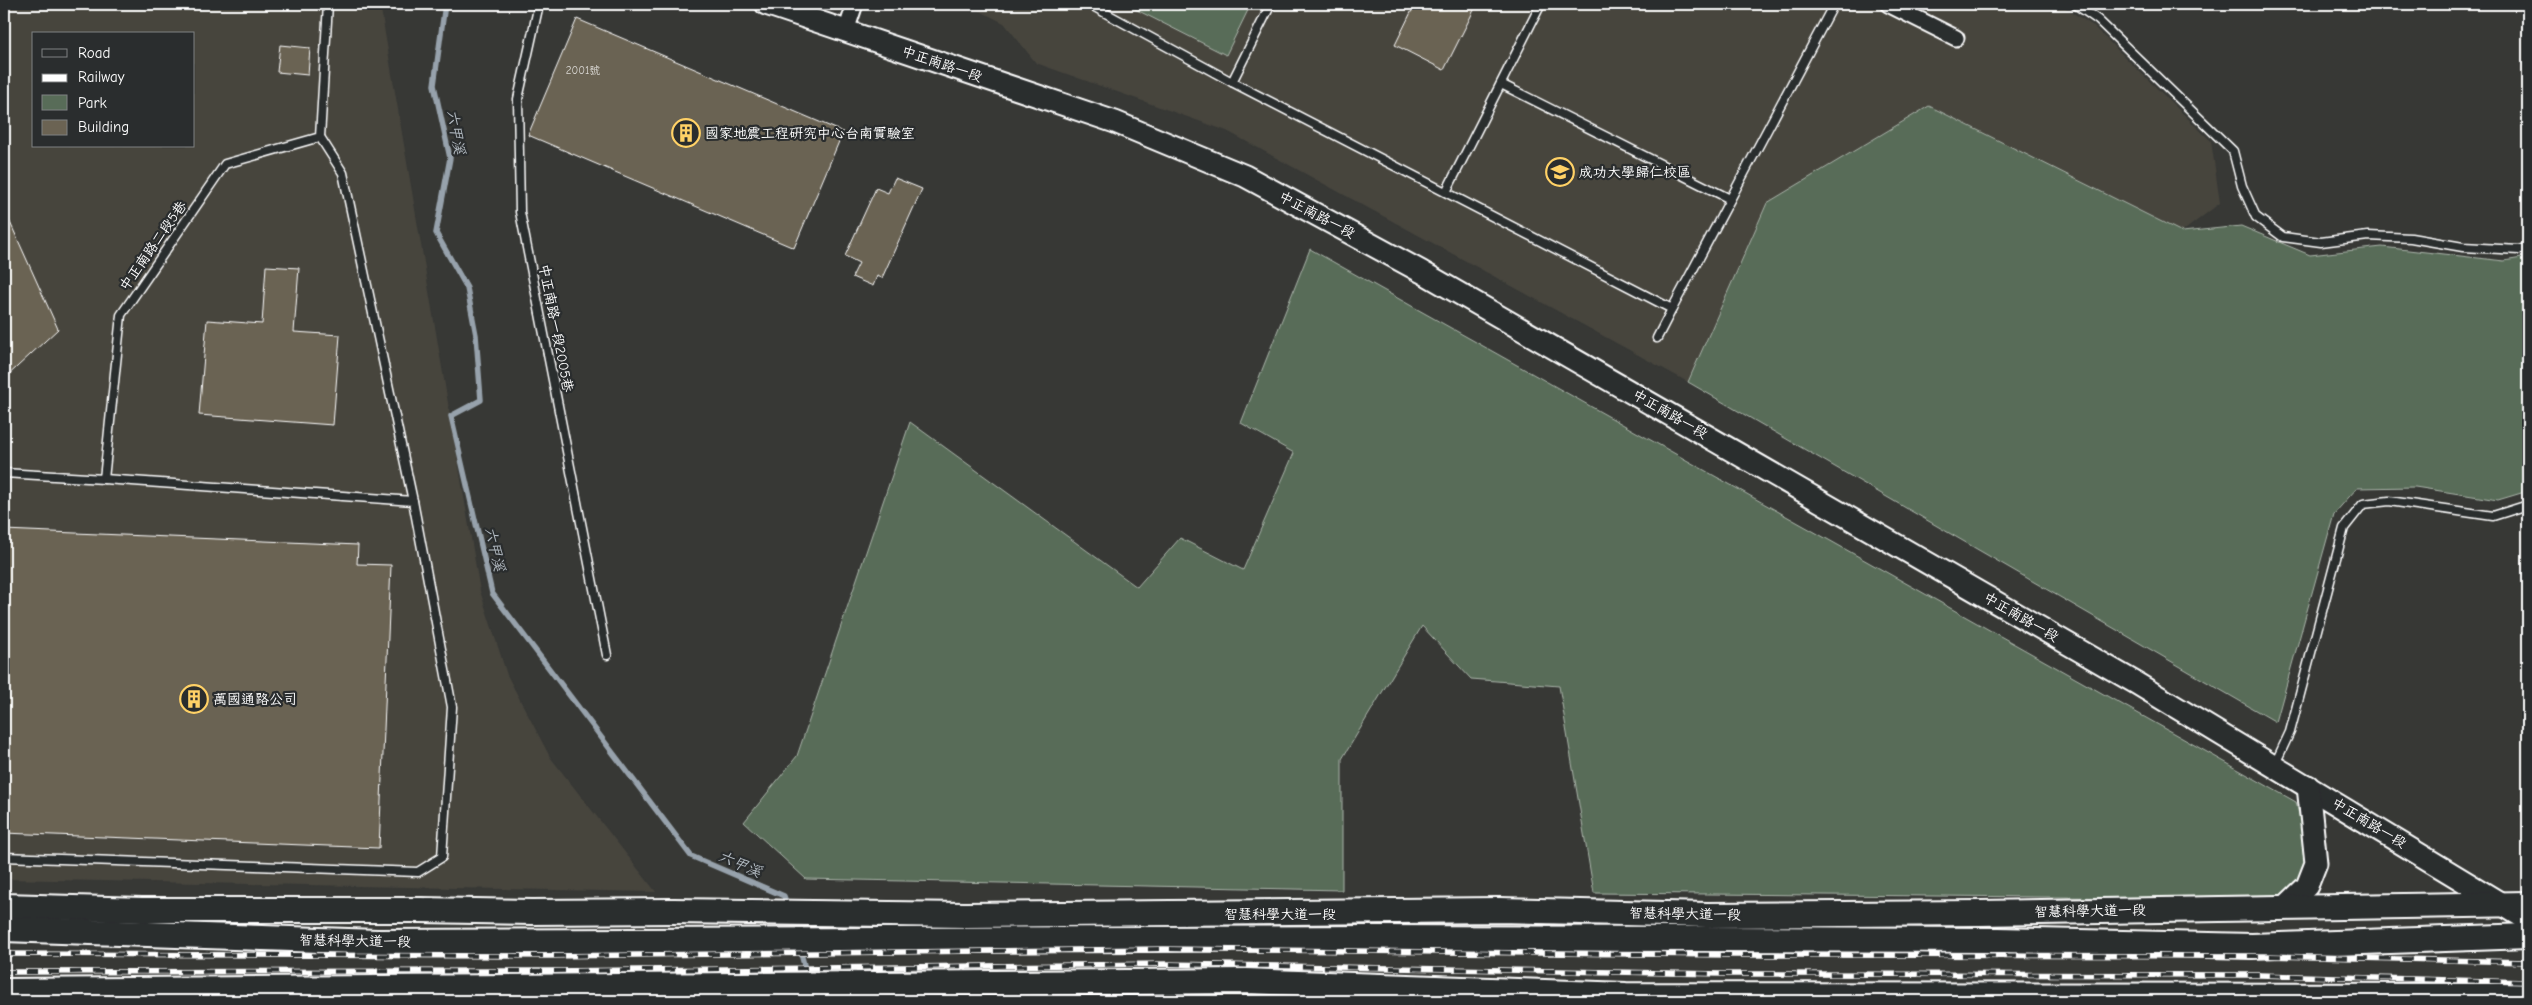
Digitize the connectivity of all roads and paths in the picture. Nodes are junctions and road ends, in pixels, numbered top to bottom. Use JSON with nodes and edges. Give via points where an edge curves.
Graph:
{"nodes":[{"id":1,"x":328,"y":4,"type":"edge"},
{"id":2,"x":539,"y":4,"type":"edge"},
{"id":3,"x":766,"y":4,"type":"edge"},
{"id":4,"x":855,"y":4,"type":"edge"},
{"id":5,"x":1089,"y":4,"type":"edge"},
{"id":6,"x":1271,"y":4,"type":"edge"},
{"id":7,"x":1541,"y":4,"type":"edge"},
{"id":8,"x":1834,"y":4,"type":"edge"},
{"id":9,"x":1888,"y":4,"type":"edge"},
{"id":10,"x":2075,"y":4,"type":"edge"},
{"id":11,"x":846,"y":31,"type":"junction"},
{"id":12,"x":1956,"y":38,"type":"dead end"},
{"id":13,"x":1232,"y":82,"type":"junction"},
{"id":14,"x":1501,"y":84,"type":"junction"},
{"id":15,"x":320,"y":137,"type":"junction"},
{"id":16,"x":1446,"y":192,"type":"junction"},
{"id":17,"x":1730,"y":199,"type":"junction"},
{"id":18,"x":2528,"y":247,"type":"edge"},
{"id":19,"x":1672,"y":309,"type":"junction"},
{"id":20,"x":1657,"y":338,"type":"dead end"},
{"id":21,"x":4,"y":473,"type":"edge"},
{"id":22,"x":104,"y":479,"type":"junction"},
{"id":23,"x":413,"y":501,"type":"junction"},
{"id":24,"x":2528,"y":505,"type":"edge"},
{"id":25,"x":607,"y":655,"type":"dead end"},
{"id":26,"x":2274,"y":766,"type":"junction"},
{"id":27,"x":2308,"y":786,"type":"junction"},
{"id":28,"x":4,"y":858,"type":"edge"},
{"id":29,"x":2501,"y":903,"type":"junction"},
{"id":30,"x":2528,"y":904,"type":"edge"},
{"id":31,"x":4,"y":906,"type":"edge"},
{"id":32,"x":2284,"y":908,"type":"junction"},
{"id":33,"x":532,"y":912,"type":"junction"},
{"id":34,"x":1756,"y":915,"type":"junction"},
{"id":35,"x":2528,"y":920,"type":"edge"},
{"id":36,"x":4,"y":929,"type":"edge"},
{"id":37,"x":2528,"y":936,"type":"edge"},
{"id":38,"x":1870,"y":940,"type":"junction"},
{"id":39,"x":377,"y":942,"type":"junction"},
{"id":40,"x":14,"y":990,"type":"edge"},
{"id":41,"x":2528,"y":996,"type":"edge"}],
"edges":[{"from":1,"to":15,"type":"lane"},
{"from":2,"to":25,"type":"lane","name":"中正南路一段2005巷","via":[[518,99],[520,212]]},
{"from":3,"to":11,"type":"street","name":"中正南路一段"},
{"from":4,"to":11,"type":"street"},
{"from":5,"to":13,"type":"lane"},
{"from":6,"to":13,"type":"lane"},
{"from":7,"to":14,"type":"lane"},
{"from":8,"to":17,"type":"lane"},
{"from":9,"to":12,"type":"street"},
{"from":10,"to":18,"type":"lane","via":[[2098,20],[2234,151],[2242,186],[2256,217],[2283,237],[2320,242],[2368,236],[2410,238],[2463,247],[2519,250]]},
{"from":11,"to":26,"type":"street","name":"中正南路一段","via":[[1115,122],[1245,176],[1422,272],[2136,683]]},
{"from":13,"to":16,"type":"lane"},
{"from":14,"to":16,"type":"lane"},
{"from":14,"to":17,"type":"lane"},
{"from":15,"to":22,"type":"lane","name":"中正南路二段5巷","via":[[225,164],[121,315]]},
{"from":15,"to":23,"type":"lane","via":[[344,173]]},
{"from":16,"to":19,"type":"lane"},
{"from":17,"to":19,"type":"lane"},
{"from":19,"to":20,"type":"lane"},
{"from":21,"to":22,"type":"lane"},
{"from":22,"to":23,"type":"lane"},
{"from":23,"to":28,"type":"lane","via":[[452,708],[442,857],[418,872]]},
{"from":24,"to":26,"type":"lane","via":[[2493,516],[2389,501],[2363,504],[2344,528],[2290,732]]},
{"from":26,"to":27,"type":"street","name":"中正南路一段"},
{"from":27,"to":29,"type":"street","name":"中正南路一段"},
{"from":27,"to":32,"type":"street","via":[[2316,863],[2308,886]]},
{"from":29,"to":30,"type":"main road","name":"智慧科學大道一段"},
{"from":29,"to":32,"type":"main road","name":"智慧科學大道一段"},
{"from":29,"to":35,"type":"street","name":"中正南路一段"},
{"from":31,"to":33,"type":"main road"},
{"from":32,"to":34,"type":"main road","name":"智慧科學大道一段"},
{"from":33,"to":34,"type":"main road","name":"智慧科學大道一段","via":[[1296,914],[1499,910]]},
{"from":33,"to":39,"type":"main road"},
{"from":34,"to":38,"type":"main road"},
{"from":36,"to":39,"type":"main road","name":"智慧科學大道一段"},
{"from":37,"to":38,"type":"main road","name":"智慧科學大道一段","via":[[2252,946]]},
{"from":38,"to":39,"type":"main road","name":"智慧科學大道一段","via":[[1365,938]]},
{"from":40,"to":41,"type":"main road","via":[[1246,981],[1626,995]]}]}
